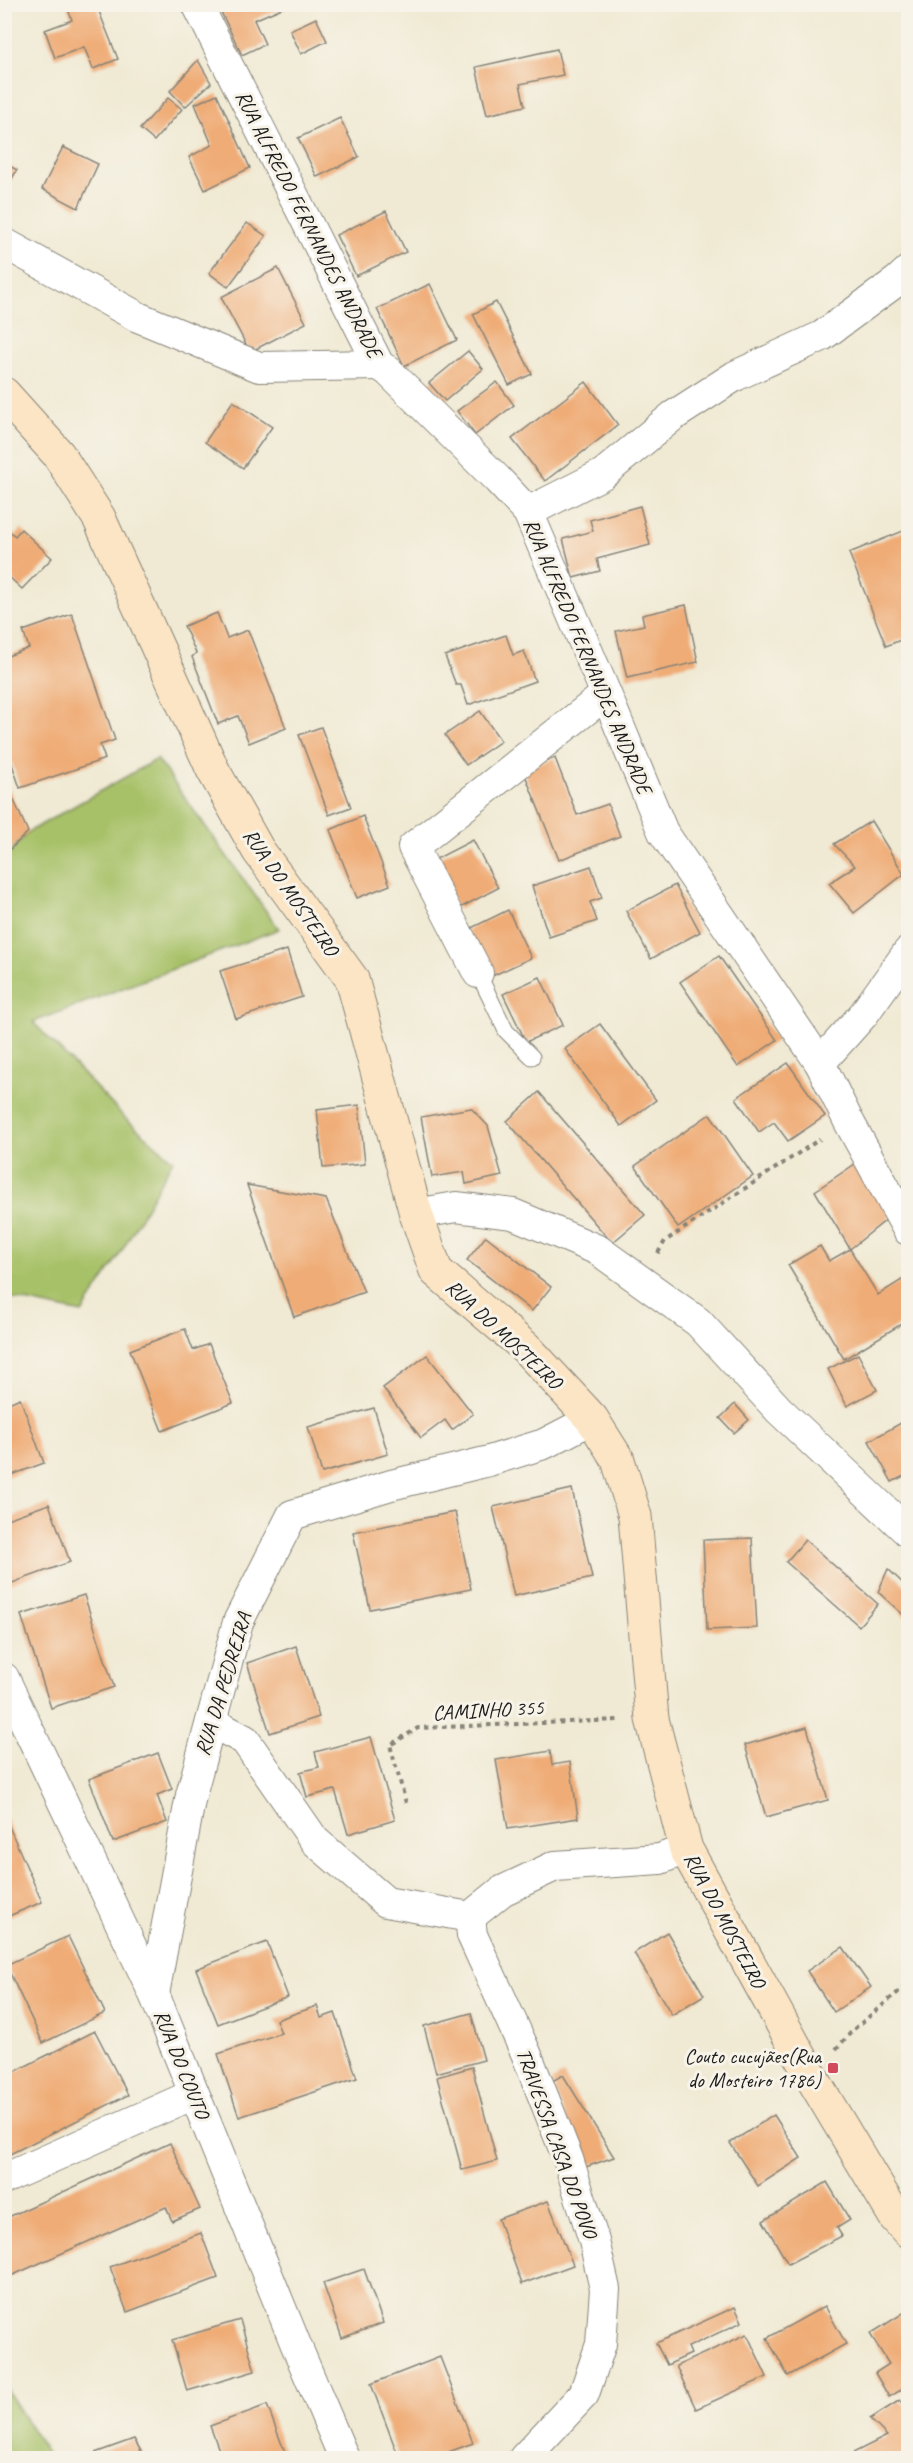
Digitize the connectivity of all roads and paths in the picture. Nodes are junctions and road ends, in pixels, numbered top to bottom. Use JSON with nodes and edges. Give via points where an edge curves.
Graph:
{"nodes":[{"id":1,"x":197,"y":4,"type":"edge"},
{"id":2,"x":4,"y":243,"type":"edge"},
{"id":3,"x":909,"y":271,"type":"edge"},
{"id":4,"x":380,"y":365,"type":"junction"},
{"id":5,"x":4,"y":394,"type":"edge"},
{"id":6,"x":528,"y":512,"type":"junction"},
{"id":7,"x":606,"y":694,"type":"junction"},
{"id":8,"x":909,"y":952,"type":"edge"},
{"id":9,"x":478,"y":974,"type":"joint"},
{"id":10,"x":532,"y":1057,"type":"dead end"},
{"id":11,"x":820,"y":1063,"type":"junction"},
{"id":12,"x":848,"y":1120,"type":"junction"},
{"id":13,"x":416,"y":1215,"type":"junction"},
{"id":14,"x":909,"y":1230,"type":"edge"},
{"id":15,"x":642,"y":1282,"type":"junction"},
{"id":16,"x":592,"y":1419,"type":"junction"},
{"id":17,"x":909,"y":1532,"type":"edge"},
{"id":18,"x":4,"y":1678,"type":"edge"},
{"id":19,"x":652,"y":1719,"type":"junction"},
{"id":20,"x":211,"y":1722,"type":"junction"},
{"id":21,"x":406,"y":1803,"type":"dead end"},
{"id":22,"x":686,"y":1849,"type":"junction"},
{"id":23,"x":470,"y":1917,"type":"junction"},
{"id":24,"x":909,"y":1984,"type":"edge"},
{"id":25,"x":154,"y":1994,"type":"junction"},
{"id":26,"x":811,"y":2076,"type":"junction"},
{"id":27,"x":195,"y":2094,"type":"junction"},
{"id":28,"x":4,"y":2179,"type":"edge"},
{"id":29,"x":909,"y":2231,"type":"edge"},
{"id":30,"x":344,"y":2458,"type":"edge"},
{"id":31,"x":524,"y":2458,"type":"edge"}],
"edges":[{"from":1,"to":4,"type":"street","name":"RUA ALFREDO FERNANDES ANDRADE"},
{"from":2,"to":4,"type":"street","via":[[138,317],[259,367]]},
{"from":3,"to":6,"type":"street","via":[[822,336],[735,376],[673,416],[603,474]]},
{"from":4,"to":6,"type":"street","name":"RUA ALFREDO FERNANDES ANDRADE"},
{"from":5,"to":13,"type":"main road","name":"RUA DO MOSTEIRO","via":[[58,454],[99,518],[213,770],[258,850],[352,979]]},
{"from":6,"to":7,"type":"street","name":"RUA ALFREDO FERNANDES ANDRADE"},
{"from":7,"to":9,"type":"street","via":[[413,847]]},
{"from":7,"to":11,"type":"street","name":"RUA ALFREDO FERNANDES ANDRADE","via":[[663,832]]},
{"from":8,"to":11,"type":"street","via":[[863,1015]]},
{"from":9,"to":10,"type":"lane","via":[[506,1031]]},
{"from":11,"to":12,"type":"street","name":"RUA ALFREDO FERNANDES ANDRADE"},
{"from":12,"to":14,"type":"street","name":"RUA ALFREDO FERNANDES ANDRADE"},
{"from":12,"to":15,"type":"path","via":[[665,1241]]},
{"from":13,"to":15,"type":"street","via":[[456,1207],[513,1214],[598,1250]]},
{"from":13,"to":16,"type":"main road","name":"RUA DO MOSTEIRO","via":[[436,1271],[526,1348]]},
{"from":15,"to":17,"type":"street","via":[[698,1322],[779,1410]]},
{"from":16,"to":19,"type":"main road","name":"RUA DO MOSTEIRO","via":[[618,1460],[635,1516]]},
{"from":16,"to":20,"type":"street","name":"RUA DA PEDREIRA","via":[[544,1444],[292,1515],[238,1622]]},
{"from":18,"to":25,"type":"street","name":"RUA DO COUTO"},
{"from":19,"to":21,"type":"path","name":"CAMINHO 355","via":[[418,1728],[390,1745]]},
{"from":19,"to":22,"type":"main road","name":"RUA DO MOSTEIRO"},
{"from":20,"to":23,"type":"street","via":[[245,1740],[315,1841],[386,1902]]},
{"from":20,"to":25,"type":"street","name":"RUA DA PEDREIRA","via":[[191,1795]]},
{"from":22,"to":23,"type":"street","via":[[660,1859],[555,1866],[502,1891]]},
{"from":22,"to":26,"type":"main road","name":"RUA DO MOSTEIRO"},
{"from":23,"to":31,"type":"street","name":"TRAVESSA CASA DO POVO","via":[[472,1935],[568,2158],[605,2289],[601,2344],[584,2394]]},
{"from":24,"to":26,"type":"path","via":[[854,2029]]},
{"from":25,"to":27,"type":"street","name":"RUA DO COUTO"},
{"from":26,"to":29,"type":"main road","name":"RUA DO MOSTEIRO","via":[[896,2218]]},
{"from":27,"to":28,"type":"street"},
{"from":27,"to":30,"type":"street","name":"RUA DO COUTO"}]}
